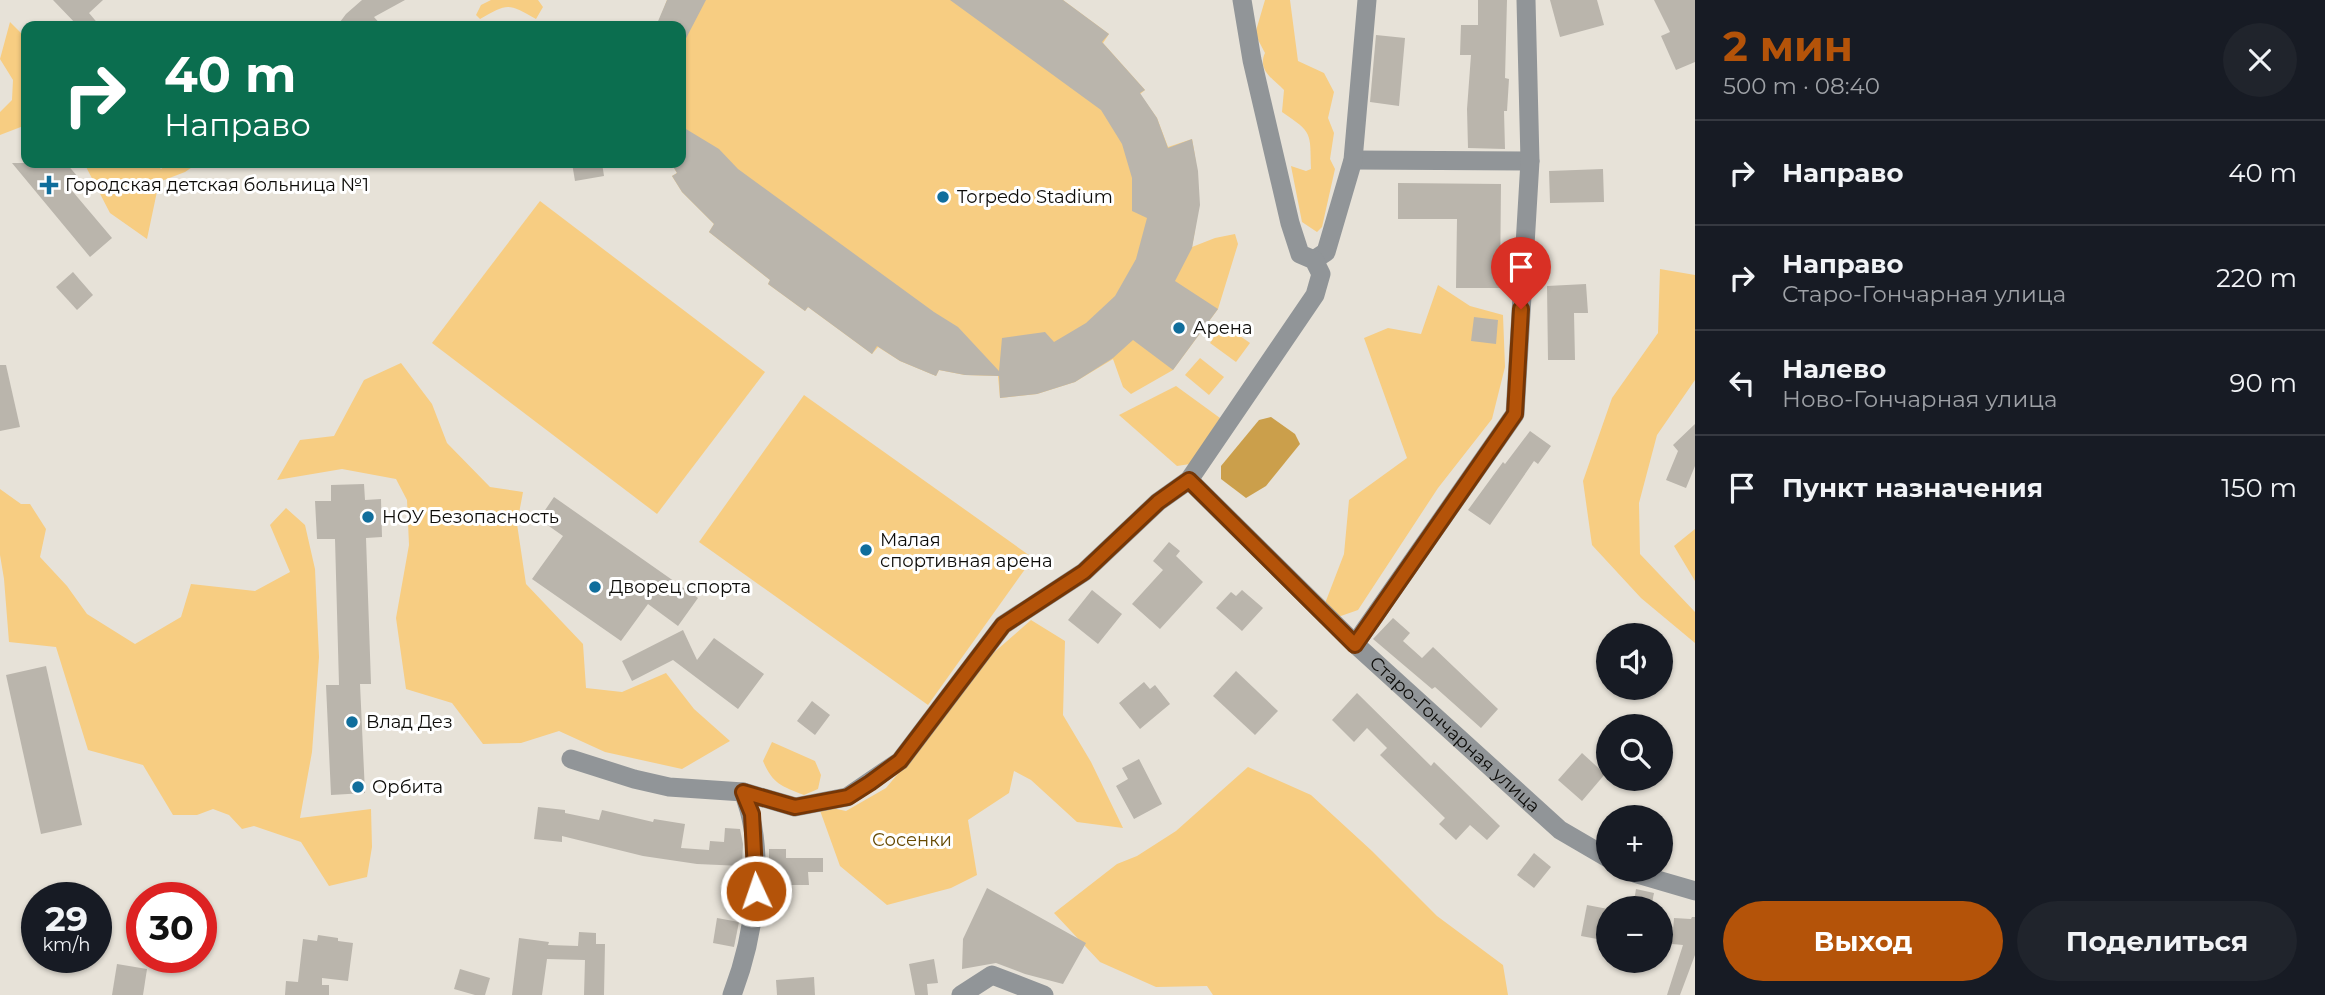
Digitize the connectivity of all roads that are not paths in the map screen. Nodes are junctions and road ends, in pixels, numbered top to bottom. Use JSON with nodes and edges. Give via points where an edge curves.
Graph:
{"nodes":[{"id":1,"x":1242,"y":0,"type":"edge"},
{"id":2,"x":1367,"y":0,"type":"edge"},
{"id":3,"x":1526,"y":0,"type":"edge"},
{"id":4,"x":1353,"y":160,"type":"junction"},
{"id":5,"x":1530,"y":161,"type":"junction"},
{"id":6,"x":1314,"y":260,"type":"junction"},
{"id":7,"x":1189,"y":480,"type":"junction"},
{"id":8,"x":1355,"y":645,"type":"junction"},
{"id":9,"x":571,"y":759,"type":"dead end"},
{"id":10,"x":743,"y":792,"type":"junction"},
{"id":11,"x":1596,"y":851,"type":"edge"},
{"id":12,"x":1664,"y":882,"type":"edge"},
{"id":13,"x":1695,"y":891,"type":"edge"},
{"id":14,"x":732,"y":995,"type":"edge"},
{"id":15,"x":961,"y":995,"type":"edge"},
{"id":16,"x":1044,"y":995,"type":"edge"}],
"edges":[{"from":1,"to":6,"type":"street","via":[[1290,223],[1300,254]]},
{"from":2,"to":4,"type":"street"},
{"from":3,"to":5,"type":"street"},
{"from":4,"to":5,"type":"street"},
{"from":4,"to":6,"type":"street","via":[[1326,252]]},
{"from":5,"to":8,"type":"street","via":[[1515,414]]},
{"from":6,"to":7,"type":"street","via":[[1321,274],[1315,295]]},
{"from":7,"to":8,"type":"street","name":"Старо-Гончарная улица"},
{"from":7,"to":10,"type":"street","via":[[1158,502],[1084,572],[1003,625],[900,761],[870,783],[848,797],[795,807]]},
{"from":8,"to":11,"type":"street","name":"Старо-Гончарная улица","via":[[1560,830]]},
{"from":9,"to":10,"type":"street","via":[[669,787]]},
{"from":10,"to":14,"type":"street","via":[[752,814],[756,891],[742,969]]},
{"from":12,"to":13,"type":"street"},
{"from":15,"to":16,"type":"street","via":[[992,975]]}]}
